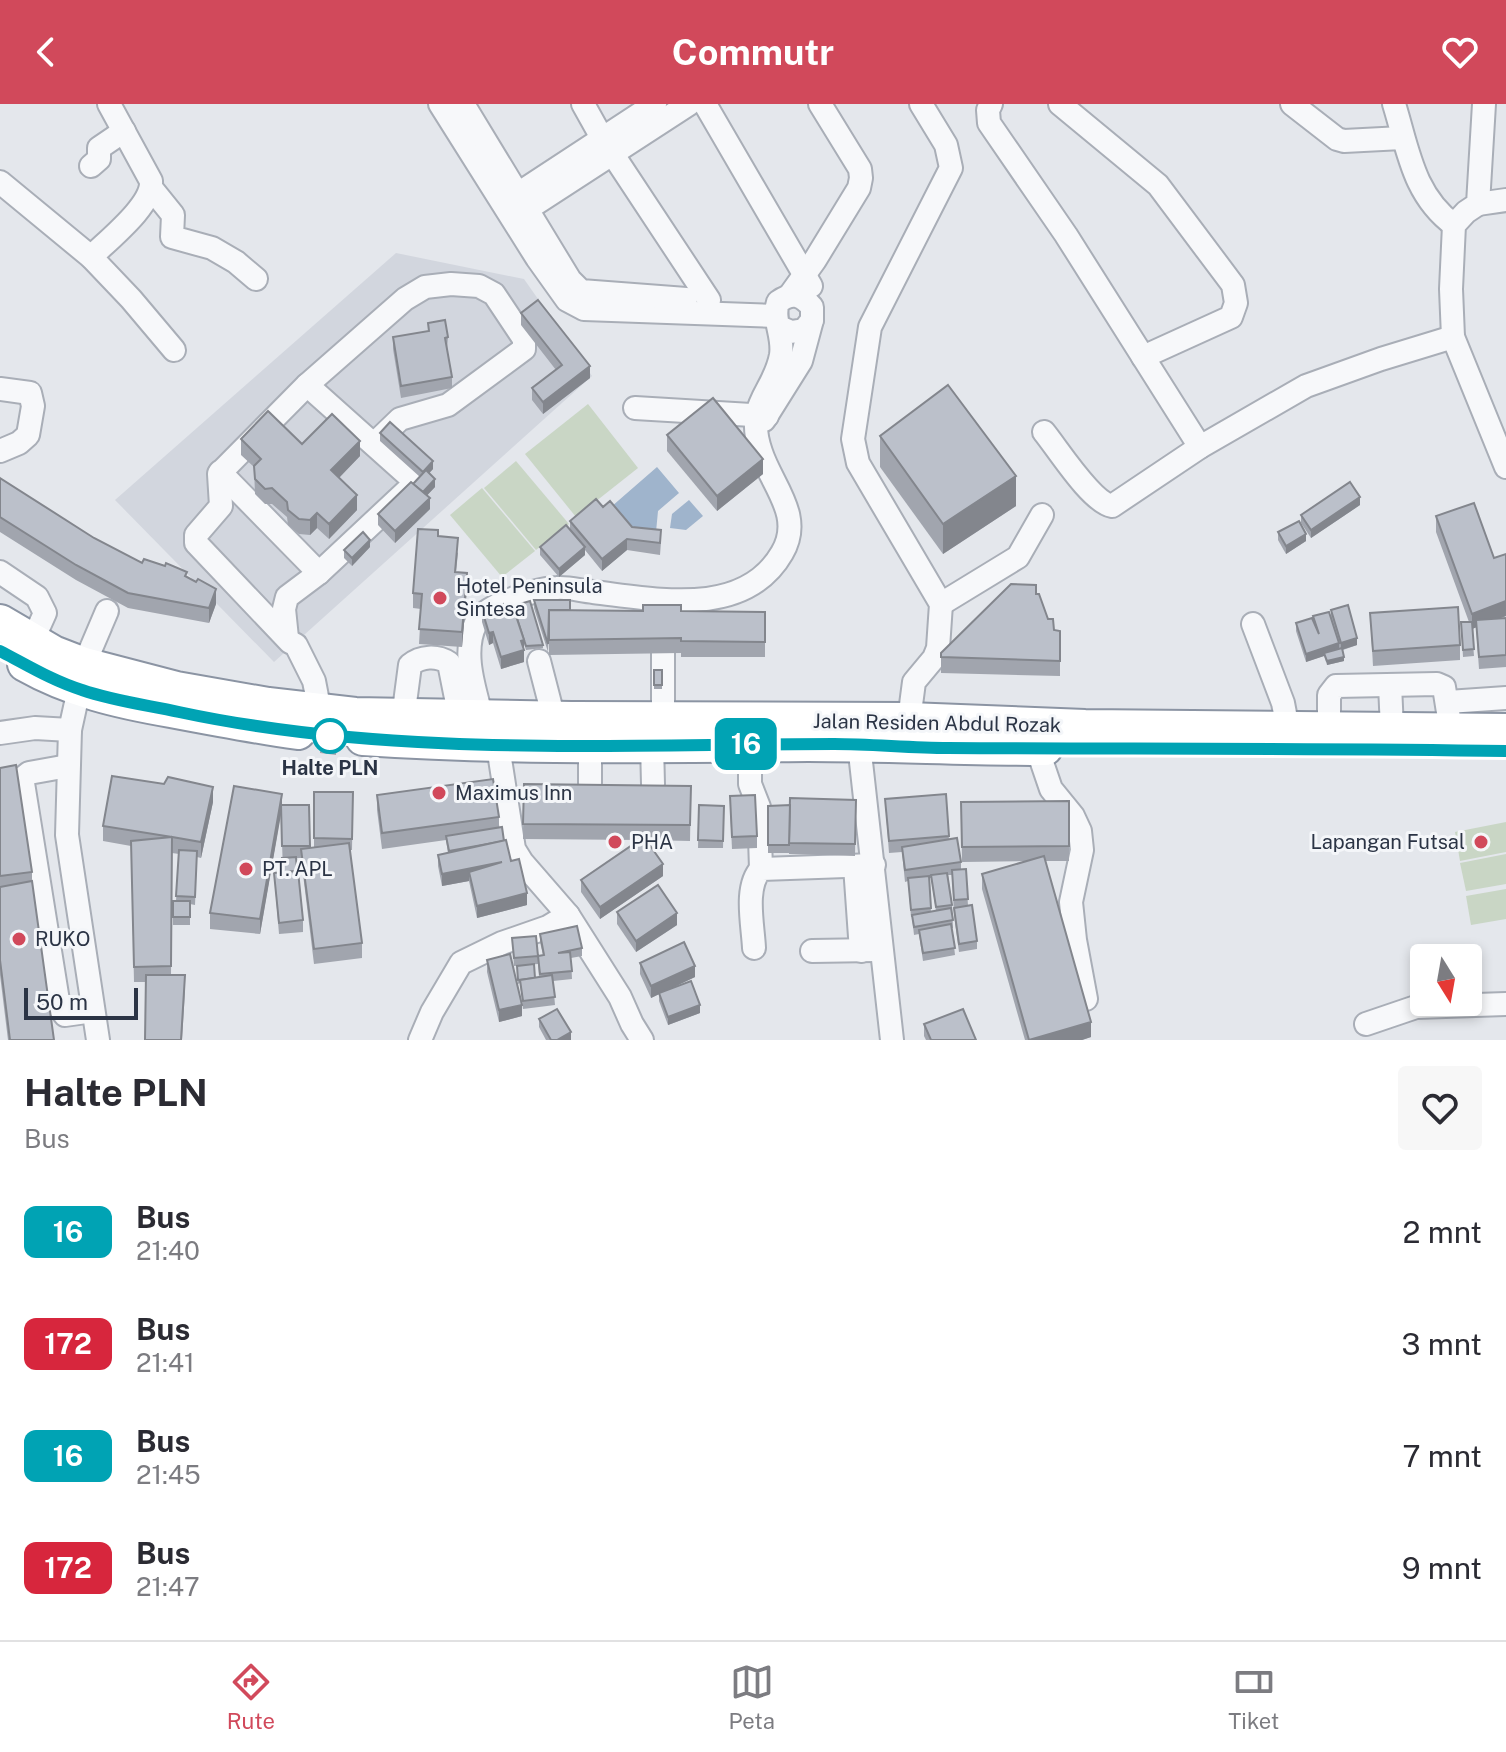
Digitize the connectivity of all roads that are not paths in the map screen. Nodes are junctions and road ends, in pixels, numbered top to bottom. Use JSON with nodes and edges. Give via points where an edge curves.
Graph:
{"nodes":[{"id":1,"x":109,"y":104,"type":"edge"},
{"id":2,"x":440,"y":104,"type":"edge"},
{"id":3,"x":463,"y":104,"type":"edge"},
{"id":4,"x":583,"y":104,"type":"edge"},
{"id":5,"x":655,"y":104,"type":"edge"},
{"id":6,"x":689,"y":104,"type":"edge"},
{"id":7,"x":705,"y":104,"type":"edge"},
{"id":8,"x":820,"y":104,"type":"edge"},
{"id":9,"x":921,"y":104,"type":"edge"},
{"id":10,"x":991,"y":104,"type":"edge"},
{"id":11,"x":1060,"y":104,"type":"edge"},
{"id":12,"x":1292,"y":104,"type":"edge"},
{"id":13,"x":1394,"y":104,"type":"edge"},
{"id":14,"x":1484,"y":104,"type":"edge"},
{"id":15,"x":124,"y":131,"type":"junction"},
{"id":16,"x":1402,"y":138,"type":"junction"},
{"id":17,"x":607,"y":146,"type":"junction"},
{"id":18,"x":91,"y":166,"type":"dead end"},
{"id":19,"x":0,"y":182,"type":"edge"},
{"id":20,"x":152,"y":189,"type":"junction"},
{"id":21,"x":1506,"y":200,"type":"edge"},
{"id":22,"x":1478,"y":204,"type":"junction"},
{"id":23,"x":515,"y":206,"type":"junction"},
{"id":24,"x":1454,"y":225,"type":"junction"},
{"id":25,"x":91,"y":257,"type":"junction"},
{"id":26,"x":256,"y":279,"type":"dead end"},
{"id":27,"x":811,"y":290,"type":"junction"},
{"id":28,"x":709,"y":300,"type":"junction"},
{"id":29,"x":637,"y":303,"type":"junction"},
{"id":30,"x":781,"y":310,"type":"junction"},
{"id":31,"x":1453,"y":337,"type":"junction"},
{"id":32,"x":174,"y":350,"type":"dead end"},
{"id":33,"x":1143,"y":357,"type":"junction"},
{"id":34,"x":307,"y":385,"type":"junction"},
{"id":35,"x":0,"y":389,"type":"edge"},
{"id":36,"x":635,"y":408,"type":"dead end"},
{"id":37,"x":1495,"y":411,"type":"edge"},
{"id":38,"x":760,"y":420,"type":"junction"},
{"id":39,"x":1044,"y":432,"type":"dead end"},
{"id":40,"x":374,"y":444,"type":"junction"},
{"id":41,"x":1200,"y":447,"type":"junction"},
{"id":42,"x":0,"y":451,"type":"edge"},
{"id":43,"x":1506,"y":467,"type":"edge"},
{"id":44,"x":220,"y":472,"type":"junction"},
{"id":45,"x":1042,"y":515,"type":"dead end"},
{"id":46,"x":0,"y":572,"type":"edge"},
{"id":47,"x":319,"y":573,"type":"junction"},
{"id":48,"x":941,"y":604,"type":"junction"},
{"id":49,"x":107,"y":611,"type":"dead end"},
{"id":50,"x":0,"y":622,"type":"edge"},
{"id":51,"x":1253,"y":624,"type":"dead end"},
{"id":52,"x":289,"y":640,"type":"junction"},
{"id":53,"x":23,"y":642,"type":"edge"},
{"id":54,"x":657,"y":653,"type":"edge"},
{"id":55,"x":539,"y":661,"type":"dead end"},
{"id":56,"x":83,"y":671,"type":"junction"},
{"id":57,"x":1390,"y":685,"type":"junction"},
{"id":58,"x":1506,"y":698,"type":"edge"},
{"id":59,"x":404,"y":707,"type":"junction"},
{"id":60,"x":1373,"y":711,"type":"junction"},
{"id":61,"x":316,"y":712,"type":"junction"},
{"id":62,"x":1449,"y":716,"type":"junction"},
{"id":63,"x":554,"y":719,"type":"junction"},
{"id":64,"x":474,"y":720,"type":"junction"},
{"id":65,"x":909,"y":720,"type":"junction"},
{"id":66,"x":656,"y":728,"type":"junction"},
{"id":67,"x":1288,"y":729,"type":"junction"},
{"id":68,"x":70,"y":730,"type":"junction"},
{"id":69,"x":1506,"y":731,"type":"edge"},
{"id":70,"x":0,"y":733,"type":"edge"},
{"id":71,"x":590,"y":744,"type":"junction"},
{"id":72,"x":750,"y":744,"type":"junction"},
{"id":73,"x":859,"y":744,"type":"junction"},
{"id":74,"x":1037,"y":748,"type":"junction"},
{"id":75,"x":1506,"y":751,"type":"edge"},
{"id":76,"x":68,"y":766,"type":"junction"},
{"id":77,"x":590,"y":783,"type":"edge"},
{"id":78,"x":653,"y":784,"type":"edge"},
{"id":79,"x":863,"y":866,"type":"junction"},
{"id":80,"x":761,"y":869,"type":"junction"},
{"id":81,"x":568,"y":915,"type":"junction"},
{"id":82,"x":754,"y":948,"type":"dead end"},
{"id":83,"x":874,"y":950,"type":"junction"},
{"id":84,"x":812,"y":951,"type":"dead end"},
{"id":85,"x":1086,"y":999,"type":"edge"},
{"id":86,"x":1506,"y":1004,"type":"edge"},
{"id":87,"x":93,"y":1011,"type":"junction"},
{"id":88,"x":1366,"y":1024,"type":"dead end"},
{"id":89,"x":631,"y":1035,"type":"edge"},
{"id":90,"x":98,"y":1040,"type":"edge"},
{"id":91,"x":420,"y":1040,"type":"edge"},
{"id":92,"x":892,"y":1040,"type":"edge"}],
"edges":[{"from":1,"to":15,"type":"street"},
{"from":2,"to":23,"type":"street"},
{"from":3,"to":23,"type":"street"},
{"from":4,"to":17,"type":"street"},
{"from":5,"to":17,"type":"street"},
{"from":6,"to":17,"type":"street"},
{"from":7,"to":27,"type":"street"},
{"from":8,"to":27,"type":"street","via":[[861,178]]},
{"from":9,"to":48,"type":"street","via":[[946,145],[951,168],[870,327],[853,439],[858,463]]},
{"from":10,"to":33,"type":"street","via":[[989,123]]},
{"from":11,"to":33,"type":"street","via":[[1158,185],[1233,285],[1236,303],[1231,317]]},
{"from":12,"to":16,"type":"street","via":[[1337,139]]},
{"from":13,"to":16,"type":"street"},
{"from":14,"to":22,"type":"street"},
{"from":15,"to":18,"type":"street","via":[[99,148],[100,158]]},
{"from":15,"to":20,"type":"street"},
{"from":16,"to":24,"type":"street","via":[[1419,185]]},
{"from":17,"to":23,"type":"street"},
{"from":17,"to":28,"type":"street"},
{"from":19,"to":25,"type":"street"},
{"from":20,"to":25,"type":"street"},
{"from":20,"to":26,"type":"street","via":[[173,215],[172,237],[212,248]]},
{"from":21,"to":22,"type":"street"},
{"from":22,"to":24,"type":"street"},
{"from":23,"to":29,"type":"street","via":[[570,280],[576,298]]},
{"from":24,"to":31,"type":"street"},
{"from":25,"to":32,"type":"street"},
{"from":27,"to":30,"type":"street"},
{"from":27,"to":30,"type":"street","via":[[804,330],[791,332]]},
{"from":27,"to":38,"type":"street","via":[[801,361]]},
{"from":28,"to":29,"type":"street"},
{"from":28,"to":30,"type":"street"},
{"from":29,"to":30,"type":"street"},
{"from":30,"to":38,"type":"street","via":[[781,355],[761,398]]},
{"from":31,"to":37,"type":"street"},
{"from":31,"to":41,"type":"street","via":[[1306,386]]},
{"from":33,"to":41,"type":"street"},
{"from":34,"to":40,"type":"street"},
{"from":34,"to":40,"type":"street","via":[[425,287],[479,286],[494,294],[524,339],[524,349],[448,405],[400,419]]},
{"from":34,"to":44,"type":"street"},
{"from":35,"to":42,"type":"street","via":[[30,393],[33,401],[28,435]]},
{"from":36,"to":38,"type":"street"},
{"from":37,"to":43,"type":"street"},
{"from":38,"to":64,"type":"street","via":[[762,455],[785,501],[790,531],[783,551],[751,586],[657,610],[557,588],[490,609],[476,623],[470,652]]},
{"from":39,"to":41,"type":"street","via":[[1078,476],[1112,506]]},
{"from":40,"to":47,"type":"street","via":[[410,477],[412,486]]},
{"from":44,"to":47,"type":"street"},
{"from":44,"to":52,"type":"street","via":[[221,506],[196,535],[196,543]]},
{"from":45,"to":48,"type":"street","via":[[1018,557]]},
{"from":46,"to":53,"type":"street","via":[[37,597],[45,613]]},
{"from":47,"to":52,"type":"street","via":[[287,597]]},
{"from":48,"to":65,"type":"street","via":[[938,648],[914,682]]},
{"from":49,"to":56,"type":"street"},
{"from":50,"to":53,"type":"highway","name":"Jalan Residen Abdul Rozak"},
{"from":51,"to":67,"type":"street"},
{"from":52,"to":61,"type":"street","via":[[288,649]]},
{"from":53,"to":56,"type":"highway","name":"Jalan Residen Abdul Rozak","via":[[41,673]]},
{"from":54,"to":66,"type":"street"},
{"from":55,"to":63,"type":"street"},
{"from":56,"to":61,"type":"highway","name":"Jalan Residen Abdul Rozak"},
{"from":56,"to":64,"type":"highway","name":"Jalan Residen Abdul Rozak","via":[[133,704],[235,724],[332,736]]},
{"from":56,"to":68,"type":"street"},
{"from":57,"to":60,"type":"street"},
{"from":57,"to":60,"type":"street"},
{"from":57,"to":62,"type":"street","via":[[1437,684],[1445,690]]},
{"from":58,"to":62,"type":"street"},
{"from":59,"to":61,"type":"highway","name":"Jalan Residen Abdul Rozak"},
{"from":59,"to":64,"type":"highway","name":"Jalan Residen Abdul Rozak"},
{"from":59,"to":64,"type":"street","via":[[410,665],[423,657],[446,660]]},
{"from":60,"to":62,"type":"highway","name":"Jalan Residen Abdul Rozak"},
{"from":60,"to":67,"type":"highway","name":"Jalan Residen Abdul Rozak","via":[[1329,728]]},
{"from":62,"to":69,"type":"highway","name":"Jalan Residen Abdul Rozak"},
{"from":63,"to":64,"type":"highway","name":"Jalan Residen Abdul Rozak"},
{"from":63,"to":66,"type":"highway","name":"Jalan Residen Abdul Rozak"},
{"from":64,"to":71,"type":"highway","name":"Jalan Residen Abdul Rozak"},
{"from":64,"to":81,"type":"street","via":[[514,849]]},
{"from":65,"to":66,"type":"highway","name":"Jalan Residen Abdul Rozak"},
{"from":65,"to":67,"type":"highway","name":"Jalan Residen Abdul Rozak"},
{"from":66,"to":71,"type":"highway","name":"Jalan Residen Abdul Rozak"},
{"from":66,"to":72,"type":"highway","name":"Jalan Residen Abdul Rozak"},
{"from":66,"to":78,"type":"street"},
{"from":68,"to":70,"type":"street"},
{"from":68,"to":76,"type":"street"},
{"from":71,"to":77,"type":"street"},
{"from":72,"to":73,"type":"highway","name":"Jalan Residen Abdul Rozak"},
{"from":72,"to":80,"type":"street"},
{"from":73,"to":74,"type":"highway","name":"Jalan Residen Abdul Rozak"},
{"from":73,"to":79,"type":"street"},
{"from":74,"to":75,"type":"highway","name":"Jalan Residen Abdul Rozak"},
{"from":74,"to":85,"type":"street","via":[[1051,789],[1080,831],[1082,850],[1071,902]]},
{"from":76,"to":87,"type":"street","via":[[67,835]]},
{"from":76,"to":87,"type":"street","via":[[29,773],[23,783],[59,1007],[65,1015]]},
{"from":79,"to":80,"type":"street"},
{"from":79,"to":83,"type":"street"},
{"from":80,"to":82,"type":"street","via":[[752,888]]},
{"from":81,"to":89,"type":"street","via":[[620,997]]},
{"from":81,"to":91,"type":"street","via":[[461,963]]},
{"from":83,"to":84,"type":"street"},
{"from":83,"to":92,"type":"street"},
{"from":86,"to":88,"type":"street","via":[[1416,1007]]},
{"from":87,"to":90,"type":"street"}]}
